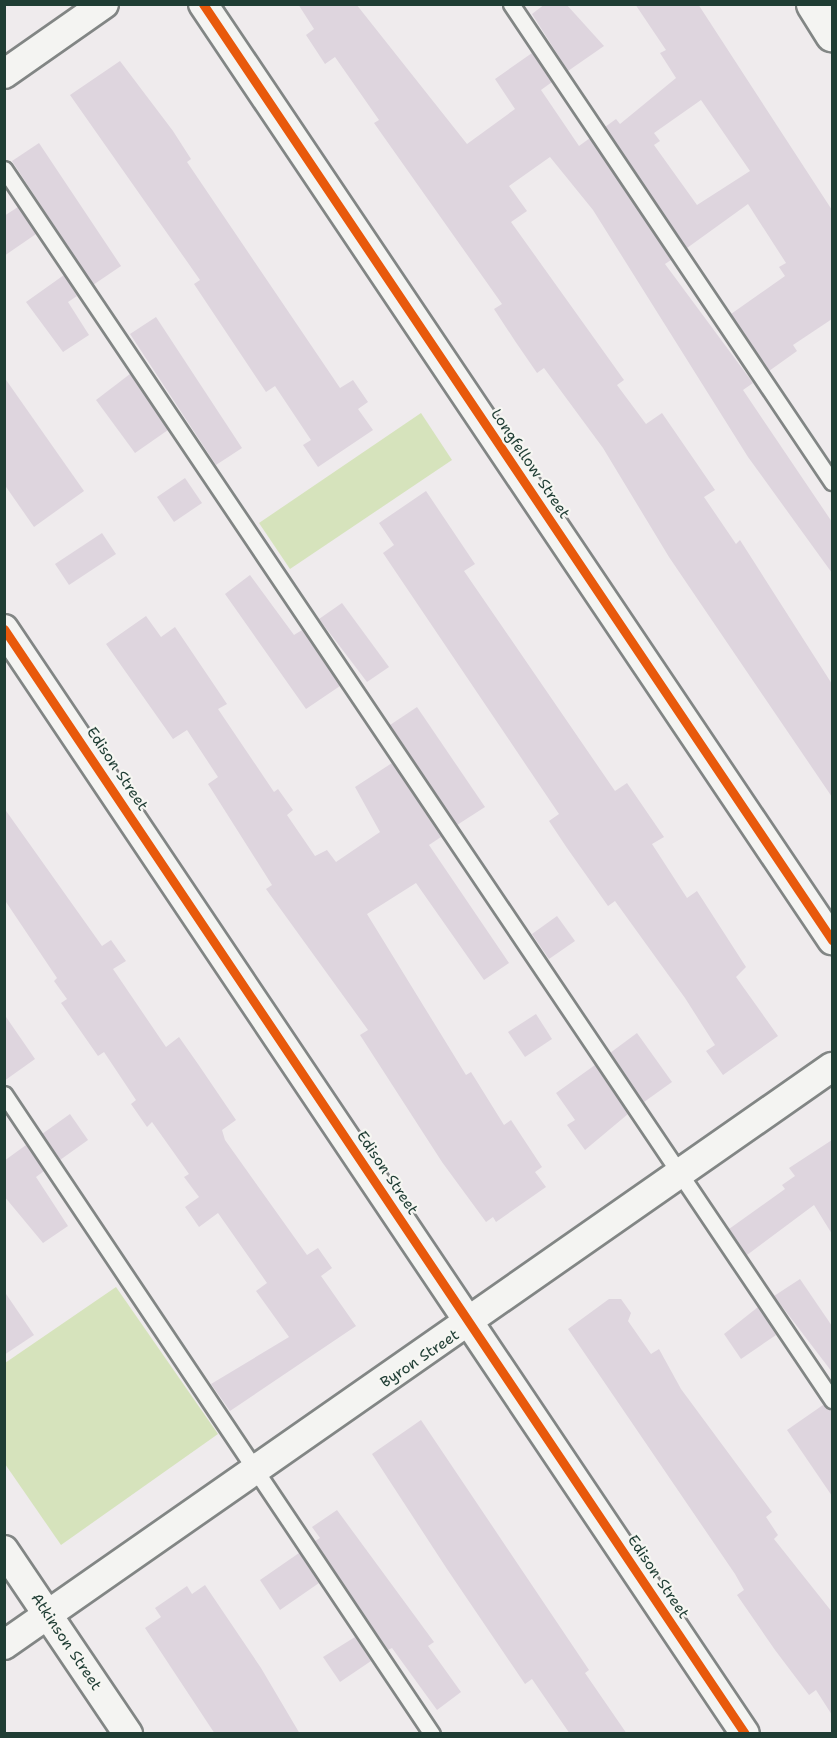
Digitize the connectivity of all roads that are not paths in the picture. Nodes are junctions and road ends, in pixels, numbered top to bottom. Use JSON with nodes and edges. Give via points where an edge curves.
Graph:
{"nodes":[{"id":1,"x":104,"y":4,"type":"edge"},
{"id":2,"x":203,"y":4,"type":"edge"},
{"id":3,"x":511,"y":4,"type":"edge"},
{"id":4,"x":813,"y":4,"type":"edge"},
{"id":5,"x":832,"y":34,"type":"edge"},
{"id":6,"x":4,"y":74,"type":"edge"},
{"id":7,"x":4,"y":169,"type":"edge"},
{"id":8,"x":832,"y":482,"type":"edge"},
{"id":9,"x":4,"y":629,"type":"edge"},
{"id":10,"x":832,"y":940,"type":"edge"},
{"id":11,"x":832,"y":1067,"type":"edge"},
{"id":12,"x":4,"y":1094,"type":"edge"},
{"id":13,"x":678,"y":1174,"type":"junction"},
{"id":14,"x":471,"y":1324,"type":"junction"},
{"id":15,"x":832,"y":1400,"type":"edge"},
{"id":16,"x":257,"y":1470,"type":"junction"},
{"id":17,"x":4,"y":1550,"type":"edge"},
{"id":18,"x":48,"y":1614,"type":"junction"},
{"id":19,"x":4,"y":1645,"type":"edge"},
{"id":20,"x":128,"y":1734,"type":"edge"},
{"id":21,"x":432,"y":1734,"type":"edge"},
{"id":22,"x":746,"y":1734,"type":"edge"}],
"edges":[{"from":1,"to":6,"type":"street"},
{"from":2,"to":10,"type":"street","name":"Longfellow Street"},
{"from":3,"to":8,"type":"lane"},
{"from":4,"to":5,"type":"street"},
{"from":7,"to":13,"type":"lane"},
{"from":9,"to":14,"type":"street","name":"Edison Street"},
{"from":11,"to":13,"type":"street","name":"Byron Street"},
{"from":12,"to":16,"type":"lane"},
{"from":13,"to":14,"type":"street","name":"Byron Street"},
{"from":13,"to":15,"type":"lane"},
{"from":14,"to":16,"type":"street","name":"Byron Street"},
{"from":14,"to":22,"type":"street","name":"Edison Street"},
{"from":16,"to":18,"type":"street","name":"Byron Street"},
{"from":16,"to":21,"type":"lane"},
{"from":17,"to":18,"type":"street","name":"Atkinson Street"},
{"from":18,"to":19,"type":"street","name":"Byron Street"},
{"from":18,"to":20,"type":"street","name":"Atkinson Street"}]}
